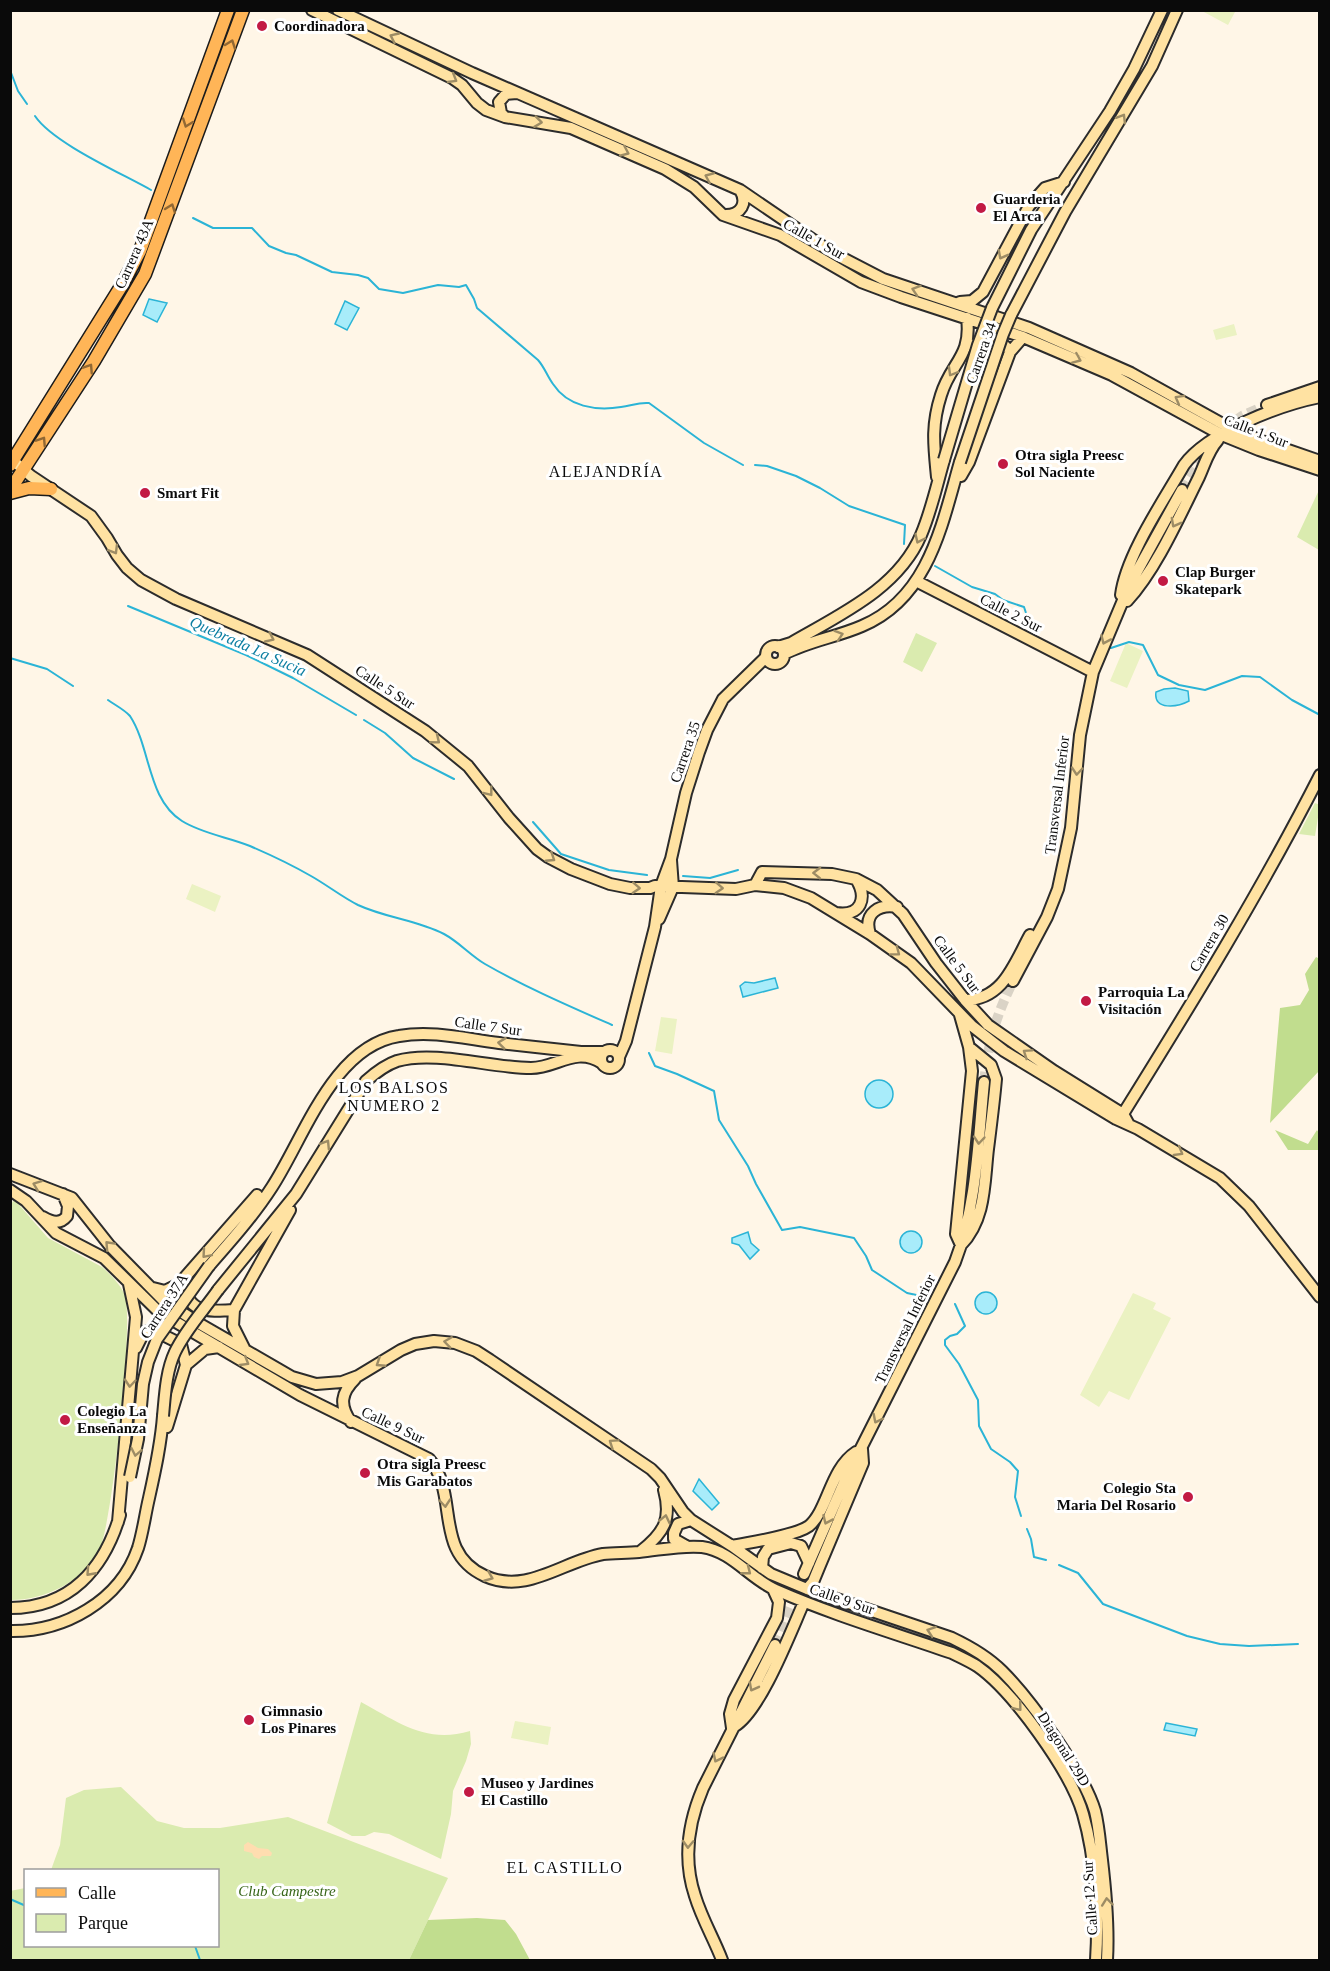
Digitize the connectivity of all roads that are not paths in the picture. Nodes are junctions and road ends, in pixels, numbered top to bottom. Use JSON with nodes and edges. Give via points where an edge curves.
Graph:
{"nodes":[{"id":1,"x":228,"y":10,"type":"edge"},
{"id":2,"x":243,"y":10,"type":"edge"},
{"id":3,"x":312,"y":10,"type":"edge"},
{"id":4,"x":338,"y":10,"type":"edge"},
{"id":5,"x":1162,"y":10,"type":"edge"},
{"id":6,"x":1177,"y":10,"type":"edge"},
{"id":7,"x":517,"y":93,"type":"junction"},
{"id":8,"x":505,"y":117,"type":"junction"},
{"id":9,"x":1064,"y":182,"type":"junction"},
{"id":10,"x":740,"y":190,"type":"junction"},
{"id":11,"x":723,"y":214,"type":"junction"},
{"id":12,"x":955,"y":302,"type":"junction"},
{"id":13,"x":968,"y":318,"type":"junction"},
{"id":14,"x":1023,"y":337,"type":"junction"},
{"id":15,"x":967,"y":347,"type":"junction"},
{"id":16,"x":1010,"y":352,"type":"junction"},
{"id":17,"x":1320,"y":387,"type":"edge"},
{"id":18,"x":1320,"y":397,"type":"edge"},
{"id":19,"x":1267,"y":405,"type":"tunnel mouth"},
{"id":20,"x":1226,"y":431,"type":"junction"},
{"id":21,"x":11,"y":460,"type":"edge"},
{"id":22,"x":1320,"y":461,"type":"edge"},
{"id":23,"x":23,"y":470,"type":"junction"},
{"id":24,"x":1320,"y":470,"type":"edge"},
{"id":25,"x":937,"y":484,"type":"junction"},
{"id":26,"x":51,"y":489,"type":"junction"},
{"id":27,"x":952,"y":489,"type":"junction"},
{"id":28,"x":1182,"y":490,"type":"tunnel mouth"},
{"id":29,"x":10,"y":491,"type":"edge"},
{"id":30,"x":916,"y":581,"type":"junction"},
{"id":31,"x":1119,"y":609,"type":"junction"},
{"id":32,"x":781,"y":651,"type":"junction"},
{"id":33,"x":1093,"y":672,"type":"junction"},
{"id":34,"x":1320,"y":775,"type":"edge"},
{"id":35,"x":671,"y":859,"type":"junction"},
{"id":36,"x":1063,"y":867,"type":"junction"},
{"id":37,"x":856,"y":879,"type":"junction"},
{"id":38,"x":755,"y":885,"type":"junction"},
{"id":39,"x":661,"y":886,"type":"junction"},
{"id":40,"x":673,"y":887,"type":"junction"},
{"id":41,"x":897,"y":907,"type":"junction"},
{"id":42,"x":836,"y":913,"type":"junction"},
{"id":43,"x":655,"y":927,"type":"junction"},
{"id":44,"x":870,"y":934,"type":"junction"},
{"id":45,"x":1013,"y":981,"type":"tunnel mouth"},
{"id":46,"x":965,"y":1000,"type":"junction"},
{"id":47,"x":959,"y":1012,"type":"junction"},
{"id":48,"x":629,"y":1028,"type":"junction"},
{"id":49,"x":371,"y":1046,"type":"joint"},
{"id":50,"x":969,"y":1047,"type":"junction"},
{"id":51,"x":605,"y":1055,"type":"junction"},
{"id":52,"x":619,"y":1057,"type":"junction"},
{"id":53,"x":984,"y":1082,"type":"tunnel mouth"},
{"id":54,"x":1122,"y":1119,"type":"junction"},
{"id":55,"x":285,"y":1162,"type":"junction"},
{"id":56,"x":10,"y":1174,"type":"edge"},
{"id":57,"x":10,"y":1190,"type":"edge"},
{"id":58,"x":63,"y":1194,"type":"junction"},
{"id":59,"x":296,"y":1194,"type":"junction"},
{"id":60,"x":42,"y":1217,"type":"junction"},
{"id":61,"x":961,"y":1245,"type":"junction"},
{"id":62,"x":184,"y":1279,"type":"junction"},
{"id":63,"x":129,"y":1283,"type":"junction"},
{"id":64,"x":150,"y":1287,"type":"junction"},
{"id":65,"x":1320,"y":1297,"type":"edge"},
{"id":66,"x":234,"y":1310,"type":"junction"},
{"id":67,"x":219,"y":1347,"type":"junction"},
{"id":68,"x":246,"y":1351,"type":"junction"},
{"id":69,"x":133,"y":1356,"type":"junction"},
{"id":70,"x":186,"y":1365,"type":"junction"},
{"id":71,"x":358,"y":1377,"type":"junction"},
{"id":72,"x":352,"y":1422,"type":"junction"},
{"id":73,"x":861,"y":1449,"type":"junction"},
{"id":74,"x":160,"y":1450,"type":"junction"},
{"id":75,"x":660,"y":1478,"type":"junction"},
{"id":76,"x":691,"y":1520,"type":"junction"},
{"id":77,"x":118,"y":1522,"type":"junction"},
{"id":78,"x":732,"y":1546,"type":"junction"},
{"id":79,"x":688,"y":1547,"type":"junction"},
{"id":80,"x":639,"y":1552,"type":"junction"},
{"id":81,"x":808,"y":1563,"type":"junction"},
{"id":82,"x":762,"y":1568,"type":"junction"},
{"id":83,"x":804,"y":1574,"type":"tunnel mouth"},
{"id":84,"x":773,"y":1589,"type":"junction"},
{"id":85,"x":807,"y":1589,"type":"junction"},
{"id":86,"x":804,"y":1602,"type":"junction"},
{"id":87,"x":10,"y":1608,"type":"edge"},
{"id":88,"x":10,"y":1631,"type":"edge"},
{"id":89,"x":775,"y":1645,"type":"tunnel mouth"},
{"id":90,"x":984,"y":1655,"type":"joint"},
{"id":91,"x":977,"y":1666,"type":"joint"},
{"id":92,"x":732,"y":1728,"type":"junction"},
{"id":93,"x":1099,"y":1833,"type":"joint"},
{"id":94,"x":1092,"y":1866,"type":"joint"},
{"id":95,"x":722,"y":1960,"type":"edge"},
{"id":96,"x":1096,"y":1960,"type":"edge"},
{"id":97,"x":1107,"y":1960,"type":"edge"}],
"edges":[{"from":1,"to":21,"type":"main road","name":"Carrera 43A","one_way":true,"via":[[140,251]]},
{"from":23,"to":2,"type":"main road","name":"Carrera 43A","one_way":true,"via":[[145,274]]},
{"from":3,"to":8,"type":"street","name":"Calle 1 Sur","one_way":true,"via":[[452,78],[486,110]]},
{"from":7,"to":4,"type":"street","name":"Calle 1 Sur","one_way":true},
{"from":5,"to":9,"type":"street","name":"Carrera 34","via":[[1134,69]]},
{"from":27,"to":6,"type":"street","name":"Carrera 34","one_way":true,"bridge":true,"via":[[1003,334],[1065,212],[1147,75]]},
{"from":7,"to":8,"type":"street","via":[[502,97],[499,108]]},
{"from":10,"to":7,"type":"street","name":"Calle 1 Sur","one_way":true},
{"from":8,"to":11,"type":"street","name":"Calle 1 Sur","one_way":true,"via":[[572,128],[665,169],[694,187]]},
{"from":9,"to":12,"type":"street","one_way":true,"via":[[1045,188],[1029,206],[983,292],[972,301]]},
{"from":9,"to":25,"type":"street","name":"Carrera 34","bridge":true,"via":[[1028,237],[992,308]]},
{"from":10,"to":11,"type":"street","via":[[744,199],[741,209],[733,215]]},
{"from":12,"to":10,"type":"street","name":"Calle 1 Sur","one_way":true,"via":[[864,271]]},
{"from":11,"to":13,"type":"street","name":"Calle 1 Sur","via":[[780,235],[881,290]]},
{"from":20,"to":12,"type":"street","name":"Calle 1 Sur","one_way":true,"via":[[1103,359]]},
{"from":13,"to":14,"type":"street","name":"Calle 1 Sur"},
{"from":13,"to":15,"type":"street"},
{"from":14,"to":16,"type":"street"},
{"from":14,"to":20,"type":"street","name":"Calle 1 Sur","one_way":true},
{"from":15,"to":16,"type":"street","via":[[996,339]]},
{"from":15,"to":25,"type":"street","one_way":true,"via":[[942,391],[934,419]]},
{"from":16,"to":27,"type":"street","via":[[969,462]]},
{"from":17,"to":19,"type":"street"},
{"from":18,"to":20,"type":"street"},
{"from":20,"to":22,"type":"street","name":"Calle 1 Sur"},
{"from":20,"to":24,"type":"street","name":"Calle 1 Sur","via":[[1259,450]]},
{"from":20,"to":31,"type":"street","name":"Transversal Inferior","one_way":true,"via":[[1209,451],[1144,578]]},
{"from":20,"to":31,"type":"street","via":[[1189,459],[1139,545],[1124,578]]},
{"from":21,"to":23,"type":"street","name":"Calle 5 Sur"},
{"from":23,"to":26,"type":"street","name":"Calle 5 Sur"},
{"from":23,"to":29,"type":"main road","name":"Carrera 43A"},
{"from":25,"to":32,"type":"street","name":"Carrera 34","one_way":true,"via":[[921,535],[890,579]]},
{"from":26,"to":29,"type":"main road"},
{"from":26,"to":39,"type":"street","name":"Calle 5 Sur","one_way":true,"via":[[91,516],[127,568],[141,580],[307,655],[425,731],[468,766],[531,843],[549,857],[610,884],[630,888]]},
{"from":27,"to":30,"type":"street","name":"Carrera 34","via":[[932,554]]},
{"from":28,"to":31,"type":"street","name":"Transversal Inferior"},
{"from":32,"to":30,"type":"street","name":"Carrera 34","one_way":true,"via":[[874,621],[902,599]]},
{"from":30,"to":33,"type":"street","name":"Calle 2 Sur"},
{"from":31,"to":33,"type":"street","name":"Transversal Inferior","one_way":true},
{"from":32,"to":35,"type":"street","name":"Carrera 35","via":[[780,662],[775,664],[768,659],[723,699],[707,730],[686,793]]},
{"from":33,"to":36,"type":"street","name":"Transversal Inferior","one_way":true,"via":[[1080,735]]},
{"from":34,"to":54,"type":"street","name":"Carrera 30"},
{"from":35,"to":39,"type":"street","name":"Carrera 35"},
{"from":35,"to":40,"type":"street","name":"Carrera 35"},
{"from":36,"to":45,"type":"street","name":"Transversal Inferior","via":[[1053,906]]},
{"from":36,"to":46,"type":"street","via":[[1041,915],[999,987],[985,997]]},
{"from":37,"to":38,"type":"street","name":"Calle 5 Sur","one_way":true,"via":[[819,872],[762,872]]},
{"from":37,"to":41,"type":"street","name":"Calle 5 Sur"},
{"from":37,"to":42,"type":"street","via":[[862,889],[862,902],[854,912]]},
{"from":40,"to":38,"type":"street","name":"Calle 5 Sur","one_way":true,"via":[[736,889]]},
{"from":38,"to":42,"type":"street","name":"Calle 5 Sur","via":[[800,893]]},
{"from":39,"to":40,"type":"street","name":"Calle 5 Sur"},
{"from":39,"to":43,"type":"street","name":"Carrera 35"},
{"from":40,"to":43,"type":"street","name":"Carrera 35"},
{"from":41,"to":44,"type":"street","via":[[884,906],[873,911],[868,922]]},
{"from":41,"to":46,"type":"street","name":"Calle 5 Sur"},
{"from":42,"to":44,"type":"street","name":"Calle 5 Sur"},
{"from":43,"to":48,"type":"street","name":"Carrera 35"},
{"from":44,"to":47,"type":"street","name":"Calle 5 Sur","one_way":true,"via":[[911,963]]},
{"from":54,"to":46,"type":"street","name":"Calle 5 Sur","one_way":true,"via":[[988,1025]]},
{"from":47,"to":50,"type":"street"},
{"from":47,"to":54,"type":"street","name":"Calle 5 Sur","via":[[1004,1051]]},
{"from":48,"to":51,"type":"street","name":"Carrera 35"},
{"from":48,"to":52,"type":"street","name":"Carrera 35"},
{"from":51,"to":49,"type":"street","name":"Calle 7 Sur","one_way":true,"via":[[427,1034],[399,1036]]},
{"from":49,"to":55,"type":"street","name":"Carrera 37A","via":[[350,1062],[329,1087]]},
{"from":50,"to":61,"type":"street","via":[[972,1080],[956,1234]]},
{"from":50,"to":61,"type":"street","via":[[991,1065],[996,1079],[982,1205],[971,1235]]},
{"from":51,"to":52,"type":"street","via":[[616,1052]]},
{"from":51,"to":52,"type":"street","via":[[607,1067],[617,1064]]},
{"from":59,"to":51,"type":"street","one_way":true,"via":[[366,1081],[397,1061],[433,1058],[537,1068],[574,1056]]},
{"from":53,"to":61,"type":"street","name":"Transversal Inferior","one_way":true,"via":[[970,1210]]},
{"from":54,"to":65,"type":"street","name":"Calle 5 Sur","one_way":true,"via":[[1220,1178],[1249,1206]]},
{"from":55,"to":62,"type":"street","one_way":true},
{"from":55,"to":77,"type":"street","name":"Carrera 37A","one_way":true,"bridge":true,"via":[[272,1188],[157,1339],[143,1384],[138,1439]]},
{"from":58,"to":56,"type":"street","name":"Calle 9 Sur","one_way":true},
{"from":57,"to":60,"type":"street","name":"Calle 9 Sur"},
{"from":58,"to":60,"type":"street","via":[[68,1216],[57,1222]]},
{"from":64,"to":58,"type":"street","name":"Calle 9 Sur","one_way":true,"via":[[98,1233],[78,1204]]},
{"from":59,"to":66,"type":"street"},
{"from":59,"to":74,"type":"street","bridge":true,"via":[[218,1290],[174,1353]]},
{"from":60,"to":63,"type":"street","name":"Calle 9 Sur","via":[[56,1233],[104,1258]]},
{"from":61,"to":73,"type":"street","name":"Transversal Inferior","one_way":true},
{"from":62,"to":64,"type":"street","via":[[165,1291]]},
{"from":62,"to":66,"type":"street","via":[[187,1300],[194,1306],[216,1312]]},
{"from":63,"to":67,"type":"street","name":"Calle 9 Sur","via":[[157,1310]]},
{"from":63,"to":69,"type":"street","via":[[136,1317]]},
{"from":64,"to":68,"type":"street","name":"Calle 9 Sur","via":[[180,1313]]},
{"from":66,"to":68,"type":"street","via":[[232,1326]]},
{"from":67,"to":70,"type":"street","via":[[205,1349]]},
{"from":67,"to":72,"type":"street","name":"Calle 9 Sur","one_way":true},
{"from":68,"to":71,"type":"street","name":"Calle 9 Sur","via":[[292,1377],[316,1384]]},
{"from":69,"to":70,"type":"street","via":[[144,1332],[153,1329],[181,1344]]},
{"from":69,"to":77,"type":"street","one_way":true},
{"from":70,"to":74,"type":"street"},
{"from":71,"to":72,"type":"street","via":[[347,1387],[342,1401]]},
{"from":75,"to":71,"type":"street","name":"Calle 9 Sur","one_way":true,"via":[[634,1456],[501,1367],[455,1342],[415,1344]]},
{"from":72,"to":80,"type":"street","name":"Calle 9 Sur","one_way":true,"via":[[418,1452],[436,1467],[454,1544],[471,1568],[485,1576],[499,1581],[531,1580],[602,1554]]},
{"from":73,"to":78,"type":"street","via":[[850,1456],[838,1473],[807,1527]]},
{"from":73,"to":81,"type":"street","name":"Transversal Inferior","one_way":true},
{"from":73,"to":85,"type":"street","via":[[863,1463]]},
{"from":74,"to":88,"type":"street","via":[[138,1549],[123,1576],[107,1595],[80,1615],[39,1630]]},
{"from":75,"to":76,"type":"street","name":"Calle 9 Sur"},
{"from":80,"to":75,"type":"street","one_way":true,"via":[[664,1527],[667,1510]]},
{"from":76,"to":78,"type":"street","name":"Calle 9 Sur"},
{"from":76,"to":79,"type":"street","via":[[678,1524],[674,1533],[674,1539]]},
{"from":77,"to":87,"type":"street","name":"Carrera 37A","one_way":true,"via":[[102,1558],[84,1580],[45,1604]]},
{"from":78,"to":82,"type":"street","name":"Calle 9 Sur"},
{"from":79,"to":80,"type":"street","name":"Calle 9 Sur"},
{"from":79,"to":84,"type":"street","name":"Calle 9 Sur","one_way":true,"via":[[722,1553]]},
{"from":81,"to":82,"type":"street","via":[[801,1546],[791,1543],[768,1549]]},
{"from":81,"to":83,"type":"street","name":"Transversal Inferior"},
{"from":82,"to":85,"type":"street","name":"Calle 9 Sur"},
{"from":84,"to":86,"type":"street","name":"Calle 9 Sur"},
{"from":84,"to":92,"type":"street","via":[[779,1602],[777,1618],[734,1700]]},
{"from":90,"to":85,"type":"street","name":"Calle 9 Sur","one_way":true,"via":[[952,1638]]},
{"from":86,"to":91,"type":"street","name":"Calle 9 Sur","via":[[952,1653]]},
{"from":86,"to":92,"type":"street","via":[[757,1702],[745,1719]]},
{"from":89,"to":92,"type":"street","one_way":true},
{"from":90,"to":93,"type":"street","name":"Diagonal 29D","via":[[1028,1700],[1067,1757],[1092,1802]]},
{"from":91,"to":94,"type":"street","name":"Diagonal 29D","one_way":true,"via":[[1026,1717],[1067,1779],[1083,1813]]},
{"from":92,"to":95,"type":"street","one_way":true,"via":[[695,1808],[688,1847],[694,1895]]},
{"from":97,"to":93,"type":"street","name":"Calle 12 Sur","one_way":true,"via":[[1108,1911]]},
{"from":94,"to":96,"type":"street","name":"Calle 12 Sur","via":[[1097,1908]]}]}
